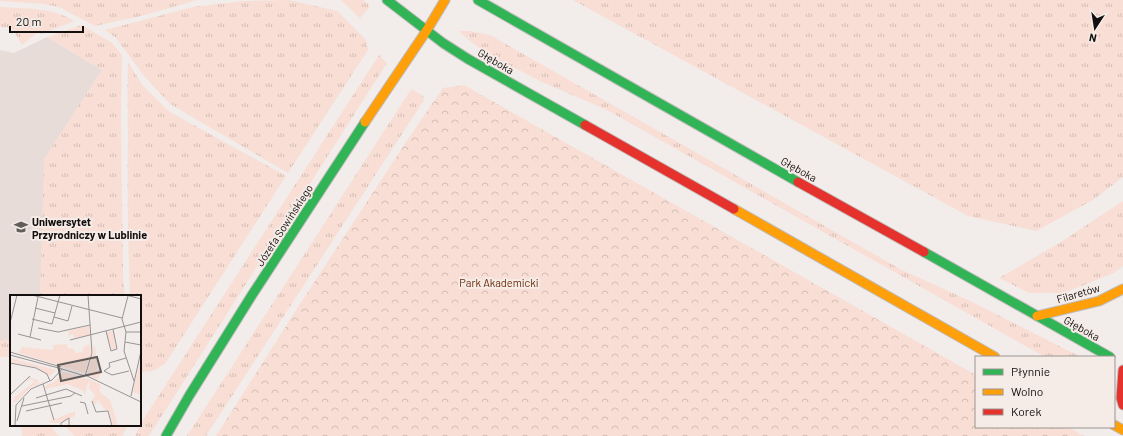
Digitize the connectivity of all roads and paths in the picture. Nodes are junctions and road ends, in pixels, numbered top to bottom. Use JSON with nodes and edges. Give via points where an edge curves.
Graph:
{"nodes":[{"id":1,"x":387,"y":0,"type":"edge"},
{"id":2,"x":445,"y":0,"type":"edge"},
{"id":3,"x":478,"y":0,"type":"edge"},
{"id":4,"x":427,"y":30,"type":"junction"},
{"id":5,"x":1123,"y":289,"type":"edge"},
{"id":6,"x":1037,"y":316,"type":"junction"},
{"id":7,"x":992,"y":356,"type":"edge"},
{"id":8,"x":1108,"y":356,"type":"edge"},
{"id":9,"x":1123,"y":370,"type":"edge"},
{"id":10,"x":1123,"y":405,"type":"edge"},
{"id":11,"x":166,"y":436,"type":"edge"}],
"edges":[{"from":1,"to":4,"type":"main road","name":"Głęboka"},
{"from":2,"to":4,"type":"main road"},
{"from":3,"to":6,"type":"main road","name":"Głęboka"},
{"from":4,"to":7,"type":"main road","name":"Głęboka","via":[[488,70]]},
{"from":4,"to":11,"type":"main road","name":"Józefa Sowińskiego","via":[[252,295]]},
{"from":5,"to":6,"type":"main road","name":"Filaretów","via":[[1099,301]]},
{"from":6,"to":8,"type":"main road","name":"Głęboka"},
{"from":9,"to":10,"type":"main road"}]}
